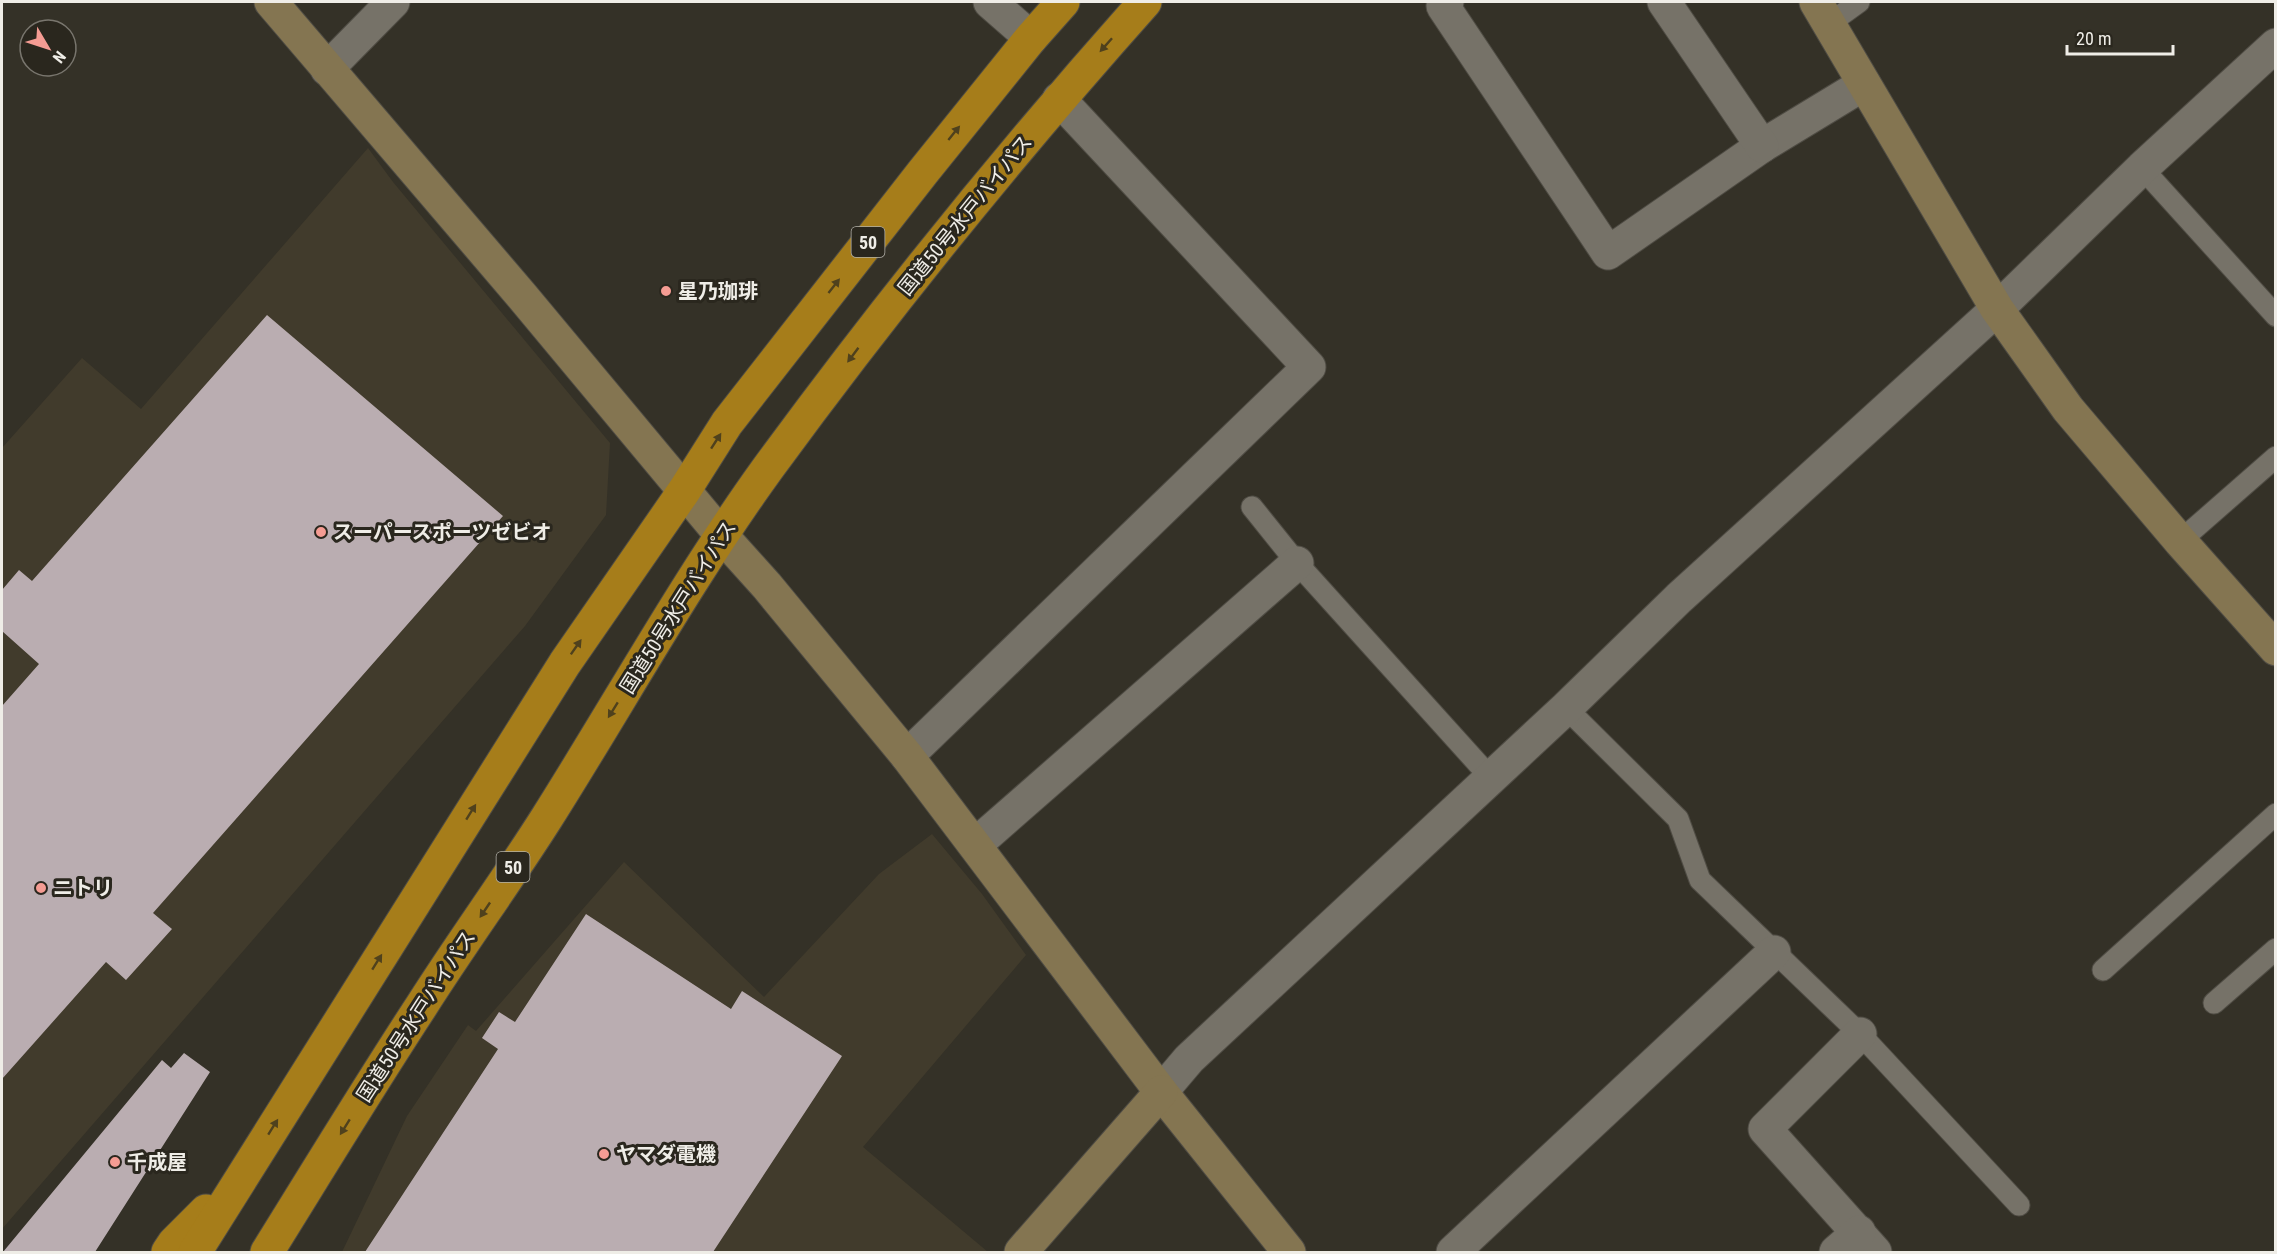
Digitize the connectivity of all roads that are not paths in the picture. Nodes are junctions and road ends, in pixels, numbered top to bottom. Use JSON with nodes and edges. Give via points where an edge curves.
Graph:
{"nodes":[{"id":1,"x":271,"y":2,"type":"edge"},
{"id":2,"x":393,"y":2,"type":"edge"},
{"id":3,"x":990,"y":2,"type":"edge"},
{"id":4,"x":1063,"y":2,"type":"edge"},
{"id":5,"x":1145,"y":2,"type":"edge"},
{"id":6,"x":1447,"y":2,"type":"edge"},
{"id":7,"x":1664,"y":2,"type":"edge"},
{"id":8,"x":1859,"y":2,"type":"edge"},
{"id":9,"x":1823,"y":12,"type":"edge"},
{"id":10,"x":1031,"y":38,"type":"junction"},
{"id":11,"x":2276,"y":45,"type":"edge"},
{"id":12,"x":327,"y":69,"type":"junction"},
{"id":13,"x":1864,"y":84,"type":"junction"},
{"id":14,"x":1059,"y":99,"type":"junction"},
{"id":15,"x":1762,"y":146,"type":"junction"},
{"id":16,"x":2142,"y":168,"type":"junction"},
{"id":17,"x":1997,"y":309,"type":"junction"},
{"id":18,"x":2276,"y":316,"type":"edge"},
{"id":19,"x":2276,"y":457,"type":"edge"},
{"id":20,"x":684,"y":491,"type":"junction"},
{"id":21,"x":1251,"y":507,"type":"dead end"},
{"id":22,"x":722,"y":536,"type":"junction"},
{"id":23,"x":2180,"y":541,"type":"junction"},
{"id":24,"x":1297,"y":563,"type":"junction"},
{"id":25,"x":2276,"y":649,"type":"edge"},
{"id":26,"x":1566,"y":708,"type":"junction"},
{"id":27,"x":907,"y":756,"type":"junction"},
{"id":28,"x":1490,"y":777,"type":"junction"},
{"id":29,"x":2276,"y":814,"type":"edge"},
{"id":30,"x":975,"y":845,"type":"junction"},
{"id":31,"x":2276,"y":949,"type":"edge"},
{"id":32,"x":1774,"y":952,"type":"junction"},
{"id":33,"x":2103,"y":970,"type":"dead end"},
{"id":34,"x":2214,"y":1003,"type":"dead end"},
{"id":35,"x":1860,"y":1034,"type":"junction"},
{"id":36,"x":1161,"y":1092,"type":"junction"},
{"id":37,"x":242,"y":1176,"type":"junction"},
{"id":38,"x":302,"y":1196,"type":"junction"},
{"id":39,"x":2019,"y":1205,"type":"dead end"},
{"id":40,"x":1857,"y":1246,"type":"edge"},
{"id":41,"x":168,"y":1252,"type":"edge"},
{"id":42,"x":195,"y":1252,"type":"edge"},
{"id":43,"x":267,"y":1252,"type":"edge"},
{"id":44,"x":280,"y":1252,"type":"edge"},
{"id":45,"x":1021,"y":1252,"type":"edge"},
{"id":46,"x":1289,"y":1252,"type":"edge"},
{"id":47,"x":1453,"y":1252,"type":"edge"}],
"edges":[{"from":1,"to":12,"type":"street"},
{"from":2,"to":12,"type":"street"},
{"from":3,"to":10,"type":"street"},
{"from":4,"to":10,"type":"highway","number":"50"},
{"from":5,"to":14,"type":"highway","name":"国道50号水戸バイパス","number":"50","one_way":true},
{"from":6,"to":15,"type":"street","via":[[1443,6],[1608,253]]},
{"from":7,"to":15,"type":"street"},
{"from":8,"to":9,"type":"lane"},
{"from":9,"to":13,"type":"street"},
{"from":20,"to":10,"type":"highway","number":"50","one_way":true,"via":[[727,423]]},
{"from":11,"to":16,"type":"street"},
{"from":12,"to":20,"type":"street"},
{"from":13,"to":15,"type":"street"},
{"from":13,"to":17,"type":"street"},
{"from":14,"to":22,"type":"highway","name":"国道50号水戸バイパス","number":"50","one_way":true,"via":[[871,330]]},
{"from":14,"to":27,"type":"street","via":[[1309,366]]},
{"from":16,"to":17,"type":"street"},
{"from":16,"to":18,"type":"lane"},
{"from":17,"to":23,"type":"street","via":[[2068,409]]},
{"from":17,"to":26,"type":"street","via":[[1678,598]]},
{"from":19,"to":23,"type":"lane"},
{"from":20,"to":22,"type":"street"},
{"from":37,"to":20,"type":"highway","number":"50","one_way":true,"via":[[565,663]]},
{"from":21,"to":24,"type":"lane"},
{"from":22,"to":27,"type":"street"},
{"from":22,"to":38,"type":"highway","name":"国道50号水戸バイパス","number":"50","one_way":true,"via":[[544,822],[420,1007]]},
{"from":23,"to":25,"type":"street"},
{"from":24,"to":28,"type":"lane"},
{"from":24,"to":30,"type":"street"},
{"from":26,"to":28,"type":"street"},
{"from":26,"to":32,"type":"lane","via":[[1678,819],[1700,880]]},
{"from":27,"to":30,"type":"street"},
{"from":28,"to":36,"type":"street","via":[[1189,1059]]},
{"from":29,"to":33,"type":"lane"},
{"from":30,"to":36,"type":"street"},
{"from":31,"to":34,"type":"lane"},
{"from":32,"to":35,"type":"lane"},
{"from":32,"to":47,"type":"street"},
{"from":35,"to":39,"type":"lane"},
{"from":35,"to":40,"type":"street","via":[[1765,1129]]},
{"from":36,"to":45,"type":"street"},
{"from":36,"to":46,"type":"street"},
{"from":37,"to":41,"type":"highway"},
{"from":37,"to":42,"type":"highway","number":"50"},
{"from":38,"to":43,"type":"highway","name":"国道50号水戸バイパス","number":"50"},
{"from":38,"to":44,"type":"highway"}]}
